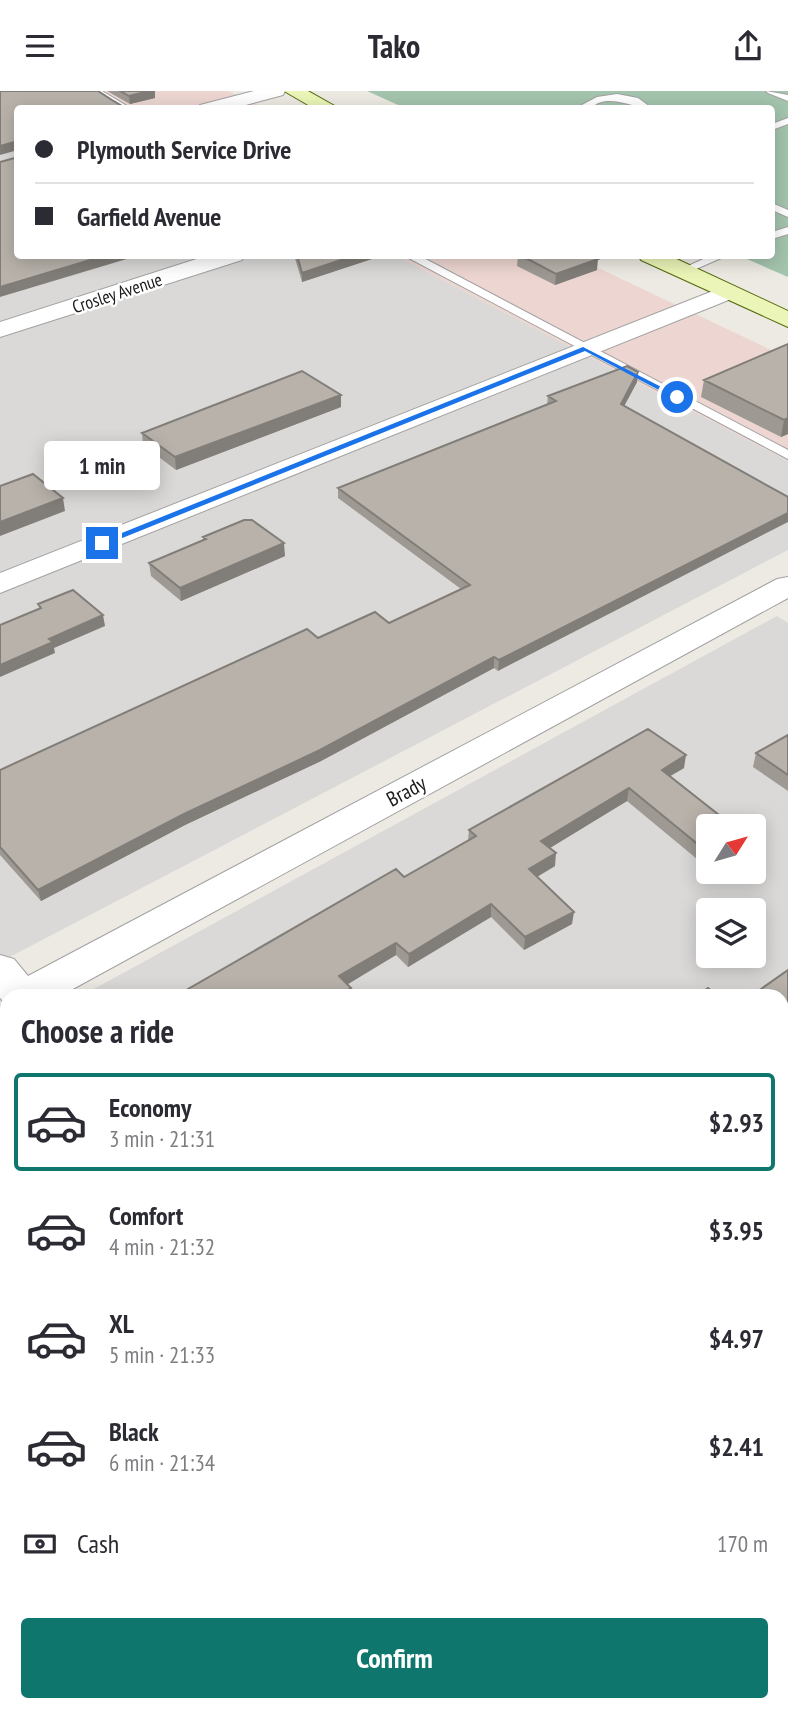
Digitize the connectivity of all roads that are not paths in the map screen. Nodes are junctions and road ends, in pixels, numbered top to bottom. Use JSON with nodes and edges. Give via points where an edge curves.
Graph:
{"nodes":[{"id":1,"x":94,"y":91,"type":"edge"},
{"id":2,"x":276,"y":91,"type":"edge"},
{"id":3,"x":293,"y":91,"type":"edge"},
{"id":4,"x":771,"y":91,"type":"edge"},
{"id":5,"x":788,"y":98,"type":"edge"},
{"id":6,"x":120,"y":105,"type":"edge"},
{"id":7,"x":222,"y":105,"type":"edge"},
{"id":8,"x":323,"y":105,"type":"edge"},
{"id":9,"x":586,"y":105,"type":"edge"},
{"id":10,"x":644,"y":105,"type":"edge"},
{"id":11,"x":222,"y":259,"type":"edge"},
{"id":12,"x":416,"y":259,"type":"edge"},
{"id":13,"x":657,"y":259,"type":"edge"},
{"id":14,"x":713,"y":259,"type":"edge"},
{"id":15,"x":682,"y":271,"type":"junction"},
{"id":16,"x":728,"y":292,"type":"junction"},
{"id":17,"x":788,"y":320,"type":"edge"},
{"id":18,"x":0,"y":330,"type":"edge"},
{"id":19,"x":585,"y":349,"type":"junction"},
{"id":20,"x":788,"y":455,"type":"edge"},
{"id":21,"x":0,"y":584,"type":"edge"},
{"id":22,"x":788,"y":586,"type":"edge"},
{"id":23,"x":0,"y":970,"type":"edge"},
{"id":24,"x":17,"y":989,"type":"edge"},
{"id":25,"x":36,"y":989,"type":"edge"}],
"edges":[{"from":1,"to":6,"type":"lane"},
{"from":2,"to":7,"type":"street"},
{"from":3,"to":8,"type":"main road"},
{"from":4,"to":5,"type":"lane"},
{"from":9,"to":10,"type":"lane","via":[[590,97],[618,96]]},
{"from":11,"to":18,"type":"street","name":"Crosley Avenue"},
{"from":12,"to":19,"type":"lane"},
{"from":13,"to":15,"type":"main road"},
{"from":14,"to":15,"type":"lane"},
{"from":15,"to":16,"type":"main road"},
{"from":16,"to":17,"type":"main road"},
{"from":16,"to":19,"type":"street"},
{"from":19,"to":20,"type":"lane"},
{"from":19,"to":21,"type":"street"},
{"from":22,"to":25,"type":"street","name":"Brady"},
{"from":23,"to":24,"type":"street"}]}
